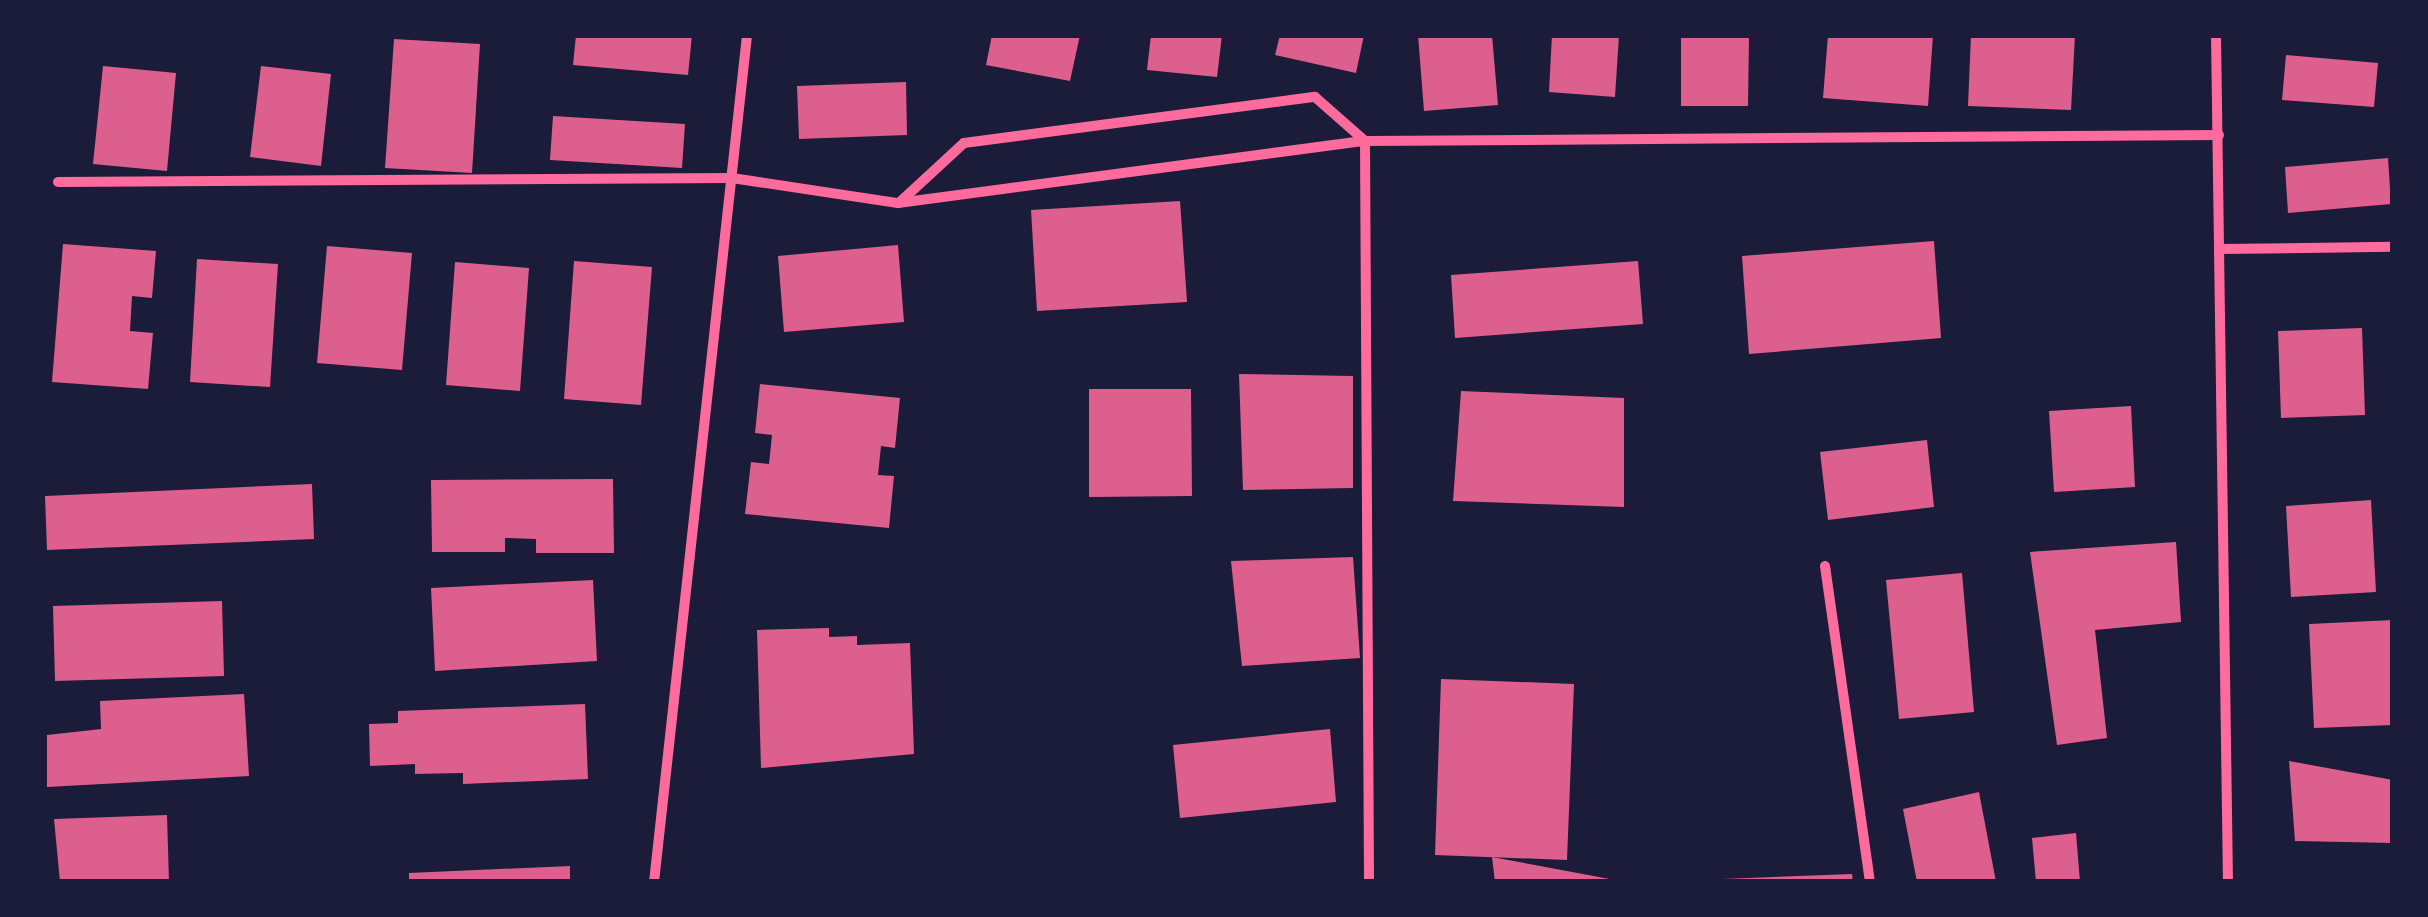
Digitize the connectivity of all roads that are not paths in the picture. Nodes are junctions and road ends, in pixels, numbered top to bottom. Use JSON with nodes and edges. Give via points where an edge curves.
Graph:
{"nodes":[{"id":1,"x":747,"y":35,"type":"edge"},
{"id":2,"x":2216,"y":35,"type":"edge"},
{"id":3,"x":2219,"y":134,"type":"junction"},
{"id":4,"x":1365,"y":141,"type":"junction"},
{"id":5,"x":732,"y":178,"type":"junction"},
{"id":6,"x":58,"y":182,"type":"dead end"},
{"id":7,"x":898,"y":203,"type":"junction"},
{"id":8,"x":2393,"y":247,"type":"edge"},
{"id":9,"x":2219,"y":249,"type":"junction"},
{"id":10,"x":1825,"y":566,"type":"dead end"},
{"id":11,"x":654,"y":882,"type":"edge"},
{"id":12,"x":1368,"y":882,"type":"edge"},
{"id":13,"x":1870,"y":882,"type":"edge"},
{"id":14,"x":2228,"y":882,"type":"edge"}],
"edges":[{"from":1,"to":5,"type":"street"},
{"from":2,"to":3,"type":"street"},
{"from":3,"to":4,"type":"street"},
{"from":3,"to":9,"type":"street"},
{"from":4,"to":7,"type":"street"},
{"from":4,"to":7,"type":"street","via":[[1315,97],[983,140],[964,143]]},
{"from":4,"to":12,"type":"street"},
{"from":5,"to":6,"type":"street"},
{"from":5,"to":7,"type":"street"},
{"from":5,"to":11,"type":"street"},
{"from":8,"to":9,"type":"street"},
{"from":9,"to":14,"type":"street"},
{"from":10,"to":13,"type":"street"}]}
